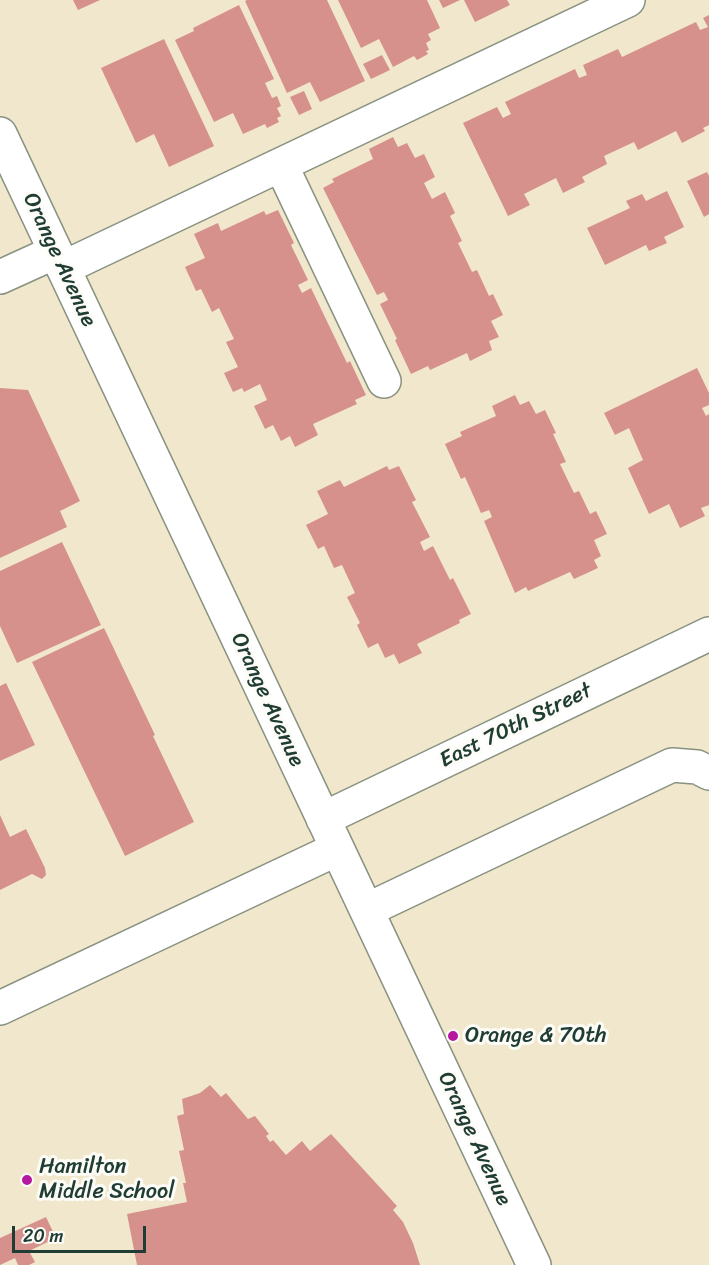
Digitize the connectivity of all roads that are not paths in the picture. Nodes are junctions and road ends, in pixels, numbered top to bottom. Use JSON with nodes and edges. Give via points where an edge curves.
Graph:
{"nodes":[{"id":1,"x":628,"y":0,"type":"edge"},
{"id":2,"x":0,"y":134,"type":"edge"},
{"id":3,"x":281,"y":165,"type":"junction"},
{"id":4,"x":59,"y":260,"type":"junction"},
{"id":5,"x":0,"y":277,"type":"edge"},
{"id":6,"x":384,"y":381,"type":"dead end"},
{"id":7,"x":709,"y":634,"type":"edge"},
{"id":8,"x":709,"y":773,"type":"edge"},
{"id":9,"x":323,"y":819,"type":"junction"},
{"id":10,"x":337,"y":849,"type":"junction"},
{"id":11,"x":366,"y":910,"type":"junction"},
{"id":12,"x":0,"y":1008,"type":"edge"},
{"id":13,"x":534,"y":1265,"type":"edge"}],
"edges":[{"from":1,"to":3,"type":"street"},
{"from":2,"to":4,"type":"street","name":"Orange Avenue"},
{"from":3,"to":4,"type":"street"},
{"from":3,"to":6,"type":"street"},
{"from":4,"to":5,"type":"street"},
{"from":4,"to":9,"type":"street","name":"Orange Avenue"},
{"from":7,"to":9,"type":"street","name":"East 70th Street"},
{"from":8,"to":11,"type":"street","via":[[697,767],[672,765]]},
{"from":9,"to":10,"type":"street","name":"Orange Avenue"},
{"from":10,"to":11,"type":"street","name":"Orange Avenue"},
{"from":10,"to":12,"type":"street"},
{"from":11,"to":13,"type":"street","name":"Orange Avenue"}]}
